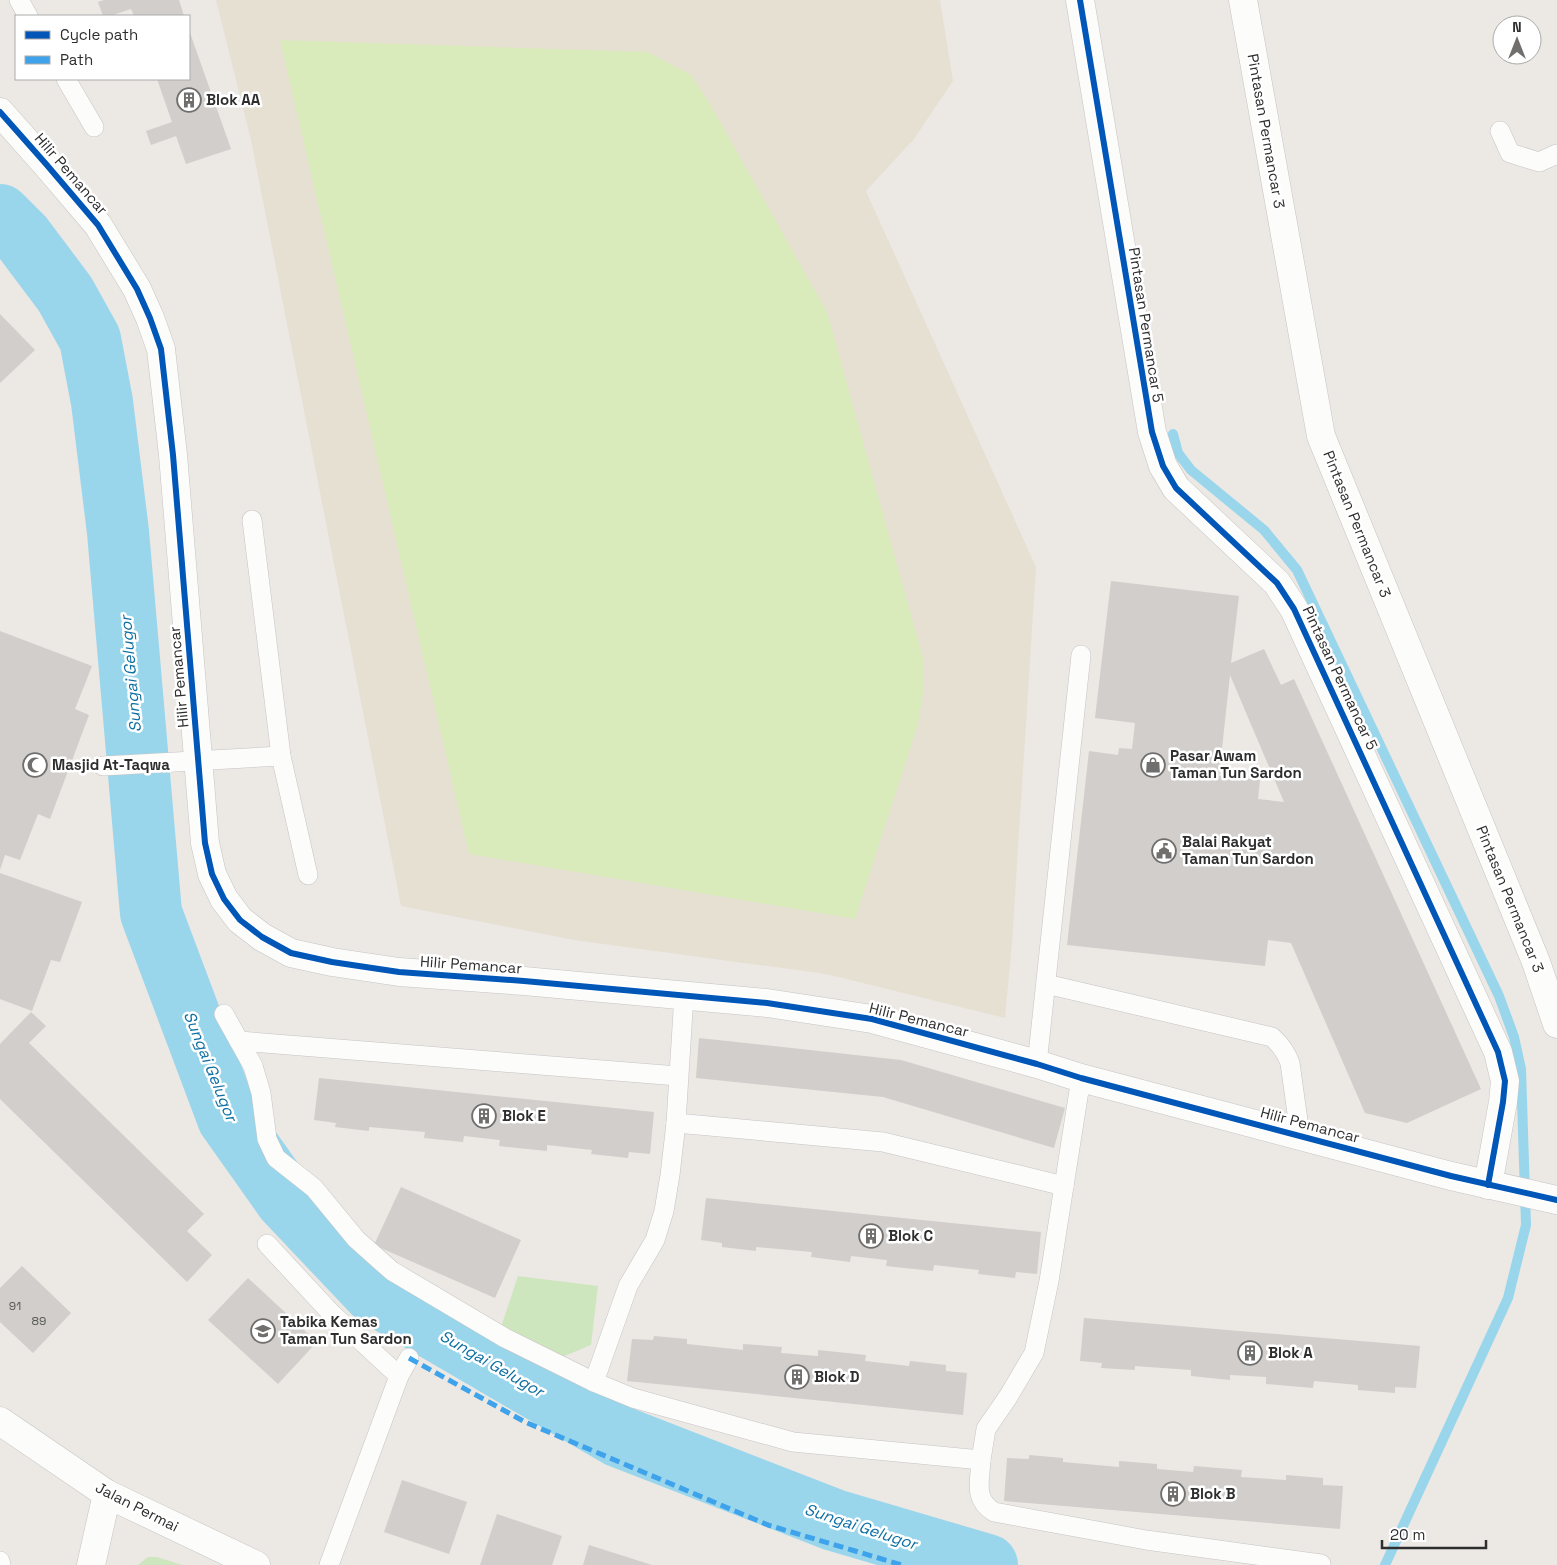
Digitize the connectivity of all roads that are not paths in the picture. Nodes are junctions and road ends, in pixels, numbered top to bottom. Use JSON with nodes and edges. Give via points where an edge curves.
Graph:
{"nodes":[{"id":1,"x":19,"y":0,"type":"edge"},
{"id":2,"x":1080,"y":0,"type":"edge"},
{"id":3,"x":1243,"y":0,"type":"edge"},
{"id":4,"x":27,"y":15,"type":"edge"},
{"id":5,"x":67,"y":80,"type":"edge"},
{"id":6,"x":0,"y":112,"type":"edge"},
{"id":7,"x":94,"y":127,"type":"dead end"},
{"id":8,"x":1500,"y":131,"type":"dead end"},
{"id":9,"x":1557,"y":154,"type":"edge"},
{"id":10,"x":252,"y":520,"type":"dead end"},
{"id":11,"x":1081,"y":655,"type":"dead end"},
{"id":12,"x":281,"y":756,"type":"junction"},
{"id":13,"x":199,"y":761,"type":"junction"},
{"id":14,"x":103,"y":766,"type":"dead end"},
{"id":15,"x":308,"y":875,"type":"dead end"},
{"id":16,"x":1046,"y":984,"type":"junction"},
{"id":17,"x":684,"y":995,"type":"junction"},
{"id":18,"x":224,"y":1014,"type":"dead end"},
{"id":19,"x":1557,"y":1024,"type":"edge"},
{"id":20,"x":239,"y":1041,"type":"junction"},
{"id":21,"x":1036,"y":1064,"type":"junction"},
{"id":22,"x":678,"y":1076,"type":"junction"},
{"id":23,"x":1081,"y":1078,"type":"junction"},
{"id":24,"x":676,"y":1123,"type":"junction"},
{"id":25,"x":1300,"y":1135,"type":"junction"},
{"id":26,"x":1064,"y":1186,"type":"junction"},
{"id":27,"x":1498,"y":1187,"type":"junction"},
{"id":28,"x":1550,"y":1199,"type":"edge"},
{"id":29,"x":266,"y":1244,"type":"dead end"},
{"id":30,"x":409,"y":1358,"type":"dead end"},
{"id":31,"x":399,"y":1376,"type":"junction"},
{"id":32,"x":594,"y":1382,"type":"junction"},
{"id":33,"x":0,"y":1421,"type":"edge"},
{"id":34,"x":981,"y":1460,"type":"junction"},
{"id":35,"x":107,"y":1494,"type":"junction"},
{"id":36,"x":0,"y":1560,"type":"edge"},
{"id":37,"x":1321,"y":1564,"type":"edge"},
{"id":38,"x":1,"y":1565,"type":"edge"},
{"id":39,"x":91,"y":1565,"type":"edge"},
{"id":40,"x":256,"y":1565,"type":"edge"},
{"id":41,"x":329,"y":1565,"type":"edge"}],
"edges":[{"from":1,"to":4,"type":"lane"},
{"from":2,"to":27,"type":"street","name":"Pintasan Permancar 5","via":[[1152,432],[1160,458],[1176,488],[1278,583],[1294,608],[1498,1052],[1505,1081]]},
{"from":3,"to":19,"type":"street","name":"Pintasan Permancar 3","via":[[1321,436],[1536,962]]},
{"from":5,"to":7,"type":"lane"},
{"from":6,"to":13,"type":"street","name":"Hilir Pemancar","via":[[98,225],[137,289],[161,349]]},
{"from":8,"to":9,"type":"lane","via":[[1510,153],[1539,162]]},
{"from":10,"to":12,"type":"lane"},
{"from":11,"to":16,"type":"lane"},
{"from":12,"to":13,"type":"lane"},
{"from":12,"to":15,"type":"lane"},
{"from":13,"to":14,"type":"lane"},
{"from":13,"to":17,"type":"street","name":"Hilir Pemancar","via":[[205,843],[212,874],[224,899],[240,920],[291,953],[399,972]]},
{"from":16,"to":21,"type":"lane"},
{"from":16,"to":25,"type":"lane","via":[[1272,1037],[1283,1048],[1290,1063]]},
{"from":17,"to":21,"type":"street","name":"Hilir Pemancar","via":[[767,1003],[872,1020]]},
{"from":17,"to":22,"type":"lane"},
{"from":18,"to":20,"type":"lane"},
{"from":20,"to":22,"type":"lane"},
{"from":20,"to":32,"type":"lane","via":[[253,1066],[261,1093],[267,1139],[276,1158],[314,1188],[356,1239],[392,1271],[504,1338]]},
{"from":21,"to":23,"type":"street","name":"Hilir Pemancar"},
{"from":22,"to":24,"type":"lane"},
{"from":23,"to":25,"type":"street","name":"Hilir Pemancar"},
{"from":23,"to":26,"type":"lane"},
{"from":24,"to":26,"type":"lane","via":[[883,1142]]},
{"from":24,"to":32,"type":"lane","via":[[669,1184],[655,1240],[628,1286]]},
{"from":25,"to":27,"type":"street","name":"Hilir Pemancar"},
{"from":26,"to":34,"type":"lane","via":[[1034,1353],[986,1429]]},
{"from":27,"to":28,"type":"street","name":"Hilir Pemancar"},
{"from":29,"to":31,"type":"lane","via":[[331,1313]]},
{"from":30,"to":31,"type":"lane"},
{"from":31,"to":41,"type":"lane"},
{"from":32,"to":34,"type":"lane","via":[[633,1398],[793,1442]]},
{"from":33,"to":35,"type":"street","name":"Jalan Permai"},
{"from":34,"to":37,"type":"lane","via":[[980,1497],[985,1506],[1001,1514],[1146,1540]]},
{"from":35,"to":39,"type":"street"},
{"from":35,"to":40,"type":"street","name":"Jalan Permai"},
{"from":36,"to":38,"type":"lane"}]}
